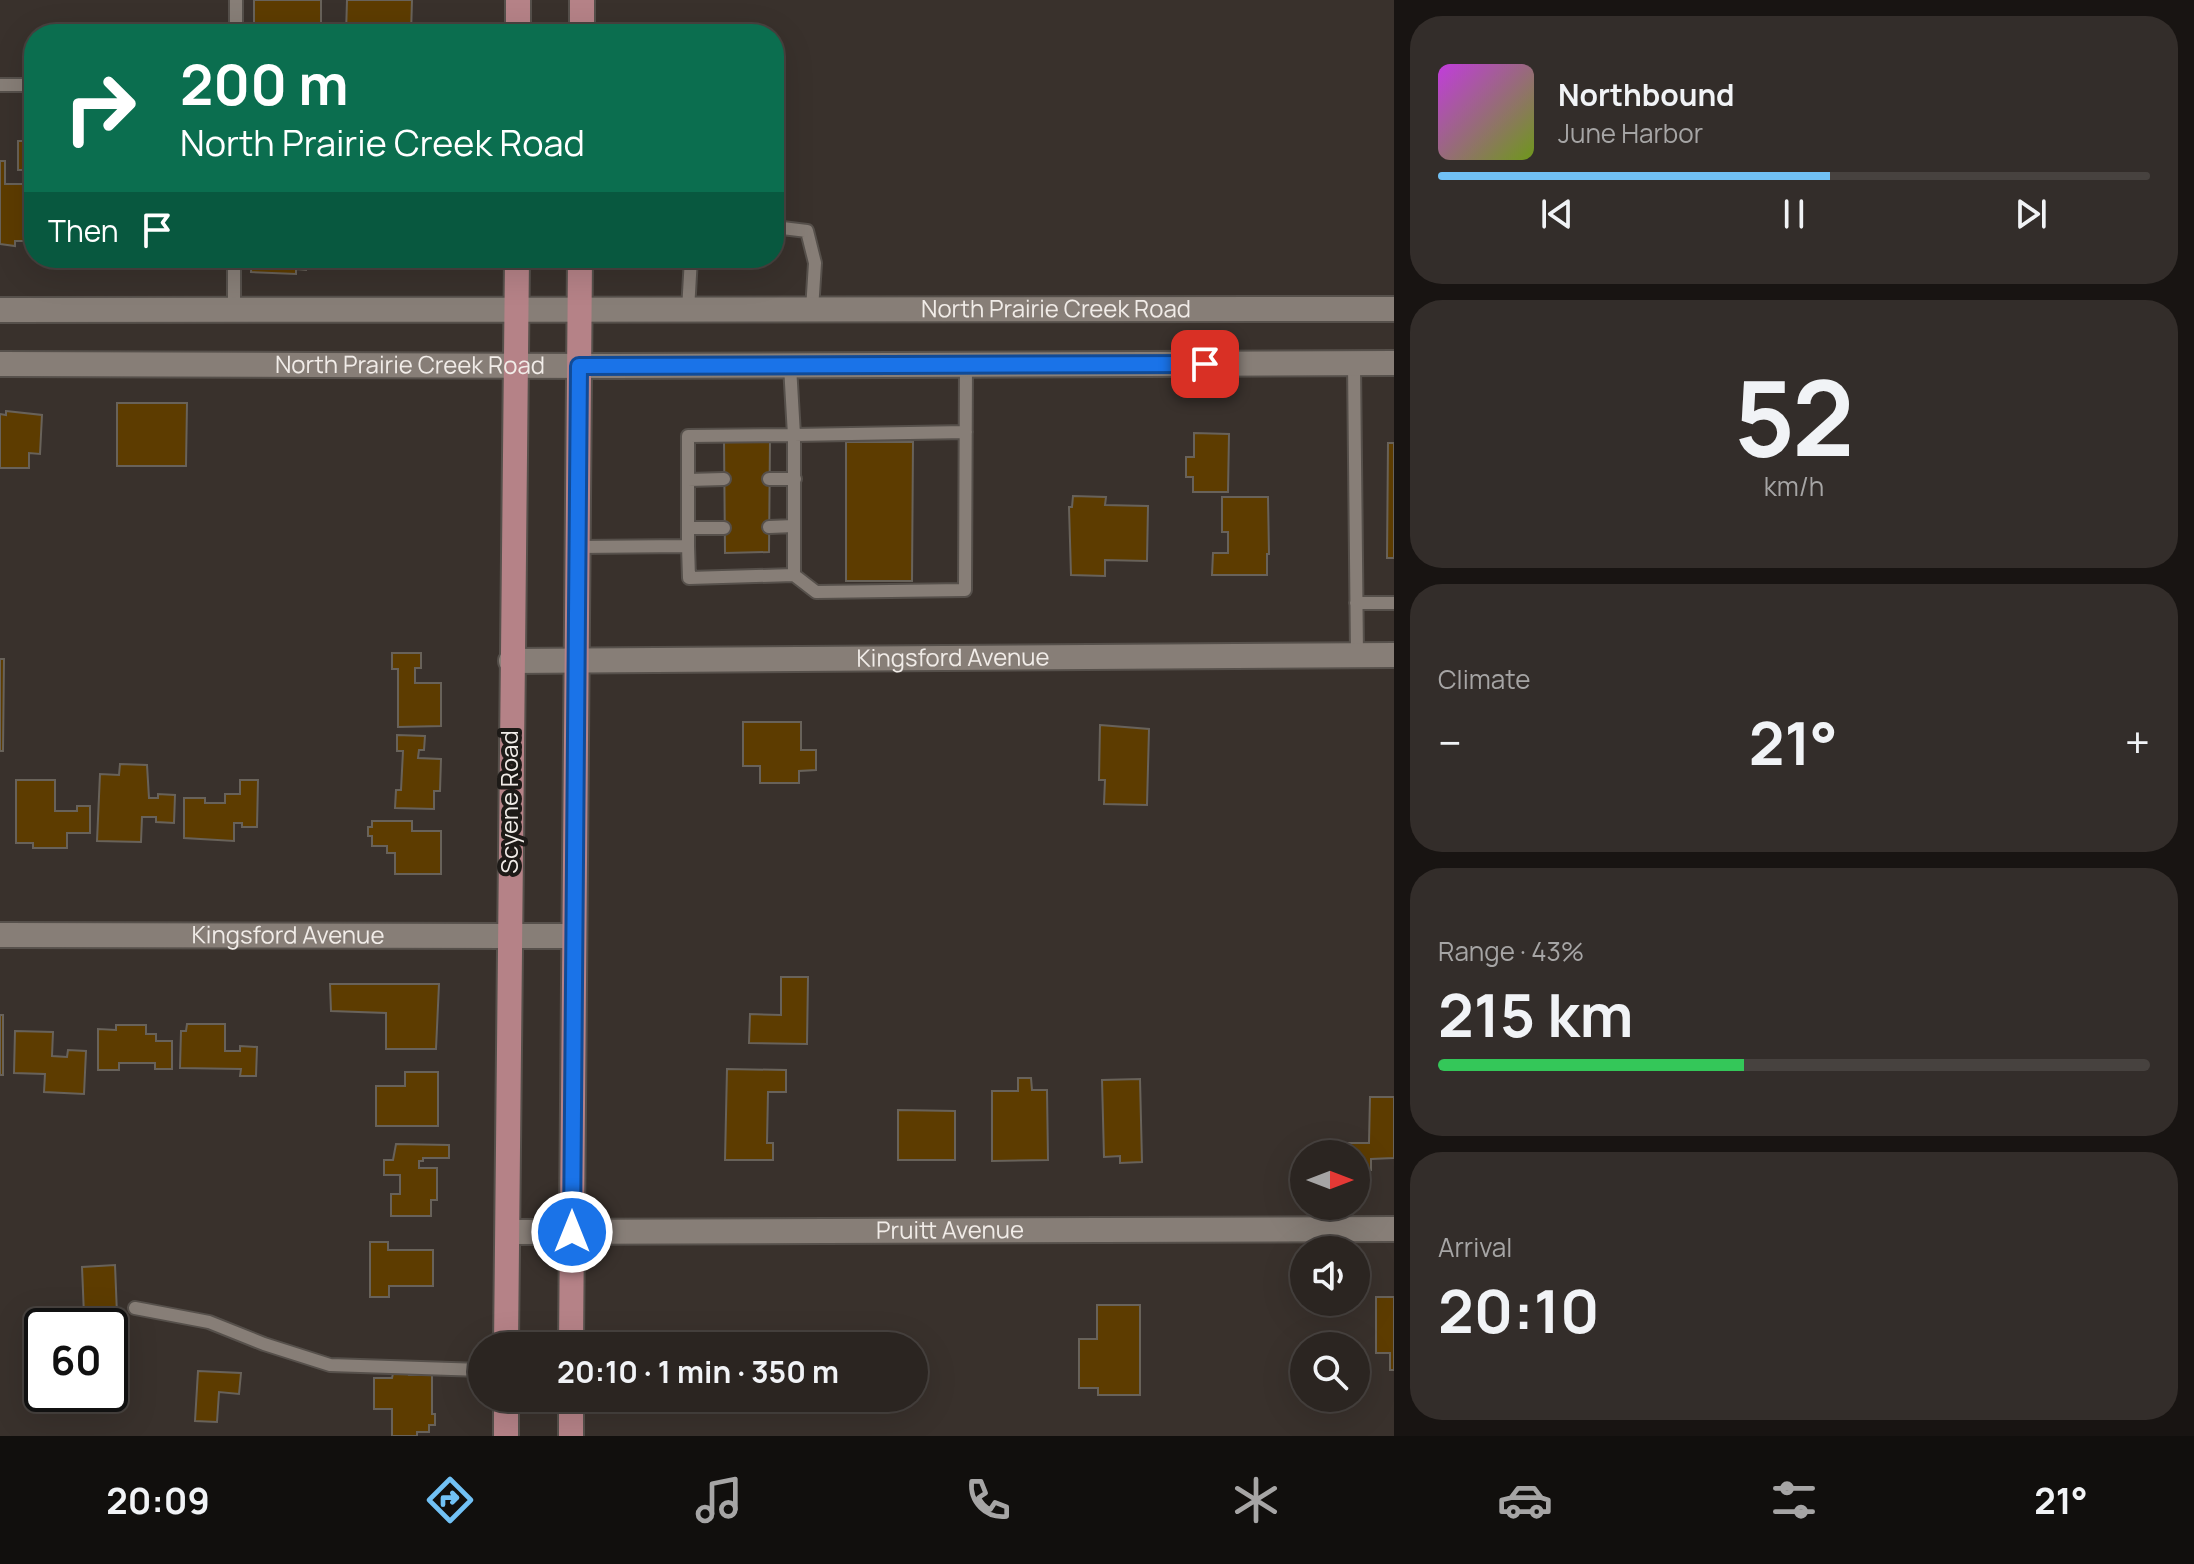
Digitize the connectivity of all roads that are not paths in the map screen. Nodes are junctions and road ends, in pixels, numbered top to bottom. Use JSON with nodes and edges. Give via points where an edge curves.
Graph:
{"nodes":[{"id":1,"x":236,"y":0,"type":"edge"},
{"id":2,"x":518,"y":0,"type":"edge"},
{"id":3,"x":582,"y":0,"type":"edge"},
{"id":4,"x":236,"y":24,"type":"edge"},
{"id":5,"x":518,"y":24,"type":"edge"},
{"id":6,"x":582,"y":24,"type":"edge"},
{"id":7,"x":0,"y":85,"type":"edge"},
{"id":8,"x":24,"y":85,"type":"edge"},
{"id":9,"x":784,"y":228,"type":"edge"},
{"id":10,"x":234,"y":268,"type":"edge"},
{"id":11,"x":517,"y":268,"type":"edge"},
{"id":12,"x":580,"y":268,"type":"edge"},
{"id":13,"x":690,"y":268,"type":"edge"},
{"id":14,"x":1394,"y":309,"type":"edge"},
{"id":15,"x":0,"y":310,"type":"edge"},
{"id":16,"x":234,"y":310,"type":"junction"},
{"id":17,"x":517,"y":310,"type":"junction"},
{"id":18,"x":580,"y":310,"type":"junction"},
{"id":19,"x":688,"y":310,"type":"junction"},
{"id":20,"x":812,"y":310,"type":"junction"},
{"id":21,"x":1394,"y":363,"type":"edge"},
{"id":22,"x":0,"y":364,"type":"edge"},
{"id":23,"x":1354,"y":364,"type":"junction"},
{"id":24,"x":966,"y":365,"type":"junction"},
{"id":25,"x":516,"y":366,"type":"junction"},
{"id":26,"x":579,"y":366,"type":"junction"},
{"id":27,"x":790,"y":366,"type":"junction"},
{"id":28,"x":966,"y":432,"type":"junction"},
{"id":29,"x":794,"y":435,"type":"junction"},
{"id":30,"x":724,"y":479,"type":"dead end"},
{"id":31,"x":769,"y":479,"type":"dead end"},
{"id":32,"x":795,"y":479,"type":"junction"},
{"id":33,"x":688,"y":480,"type":"junction"},
{"id":34,"x":794,"y":526,"type":"junction"},
{"id":35,"x":769,"y":527,"type":"dead end"},
{"id":36,"x":688,"y":528,"type":"junction"},
{"id":37,"x":724,"y":528,"type":"dead end"},
{"id":38,"x":688,"y":546,"type":"junction"},
{"id":39,"x":577,"y":547,"type":"junction"},
{"id":40,"x":794,"y":575,"type":"junction"},
{"id":41,"x":1356,"y":603,"type":"junction"},
{"id":42,"x":1394,"y":603,"type":"edge"},
{"id":43,"x":1357,"y":655,"type":"junction"},
{"id":44,"x":1394,"y":655,"type":"edge"},
{"id":45,"x":511,"y":661,"type":"junction"},
{"id":46,"x":576,"y":661,"type":"junction"},
{"id":47,"x":0,"y":935,"type":"edge"},
{"id":48,"x":574,"y":936,"type":"junction"},
{"id":49,"x":510,"y":937,"type":"junction"},
{"id":50,"x":1394,"y":1229,"type":"edge"},
{"id":51,"x":508,"y":1232,"type":"junction"},
{"id":52,"x":572,"y":1232,"type":"junction"},
{"id":53,"x":135,"y":1308,"type":"dead end"},
{"id":54,"x":506,"y":1332,"type":"edge"},
{"id":55,"x":571,"y":1332,"type":"edge"},
{"id":56,"x":468,"y":1370,"type":"edge"},
{"id":57,"x":506,"y":1412,"type":"edge"},
{"id":58,"x":571,"y":1412,"type":"edge"},
{"id":59,"x":506,"y":1436,"type":"edge"},
{"id":60,"x":571,"y":1436,"type":"edge"}],
"edges":[{"from":1,"to":4,"type":"lane"},
{"from":2,"to":5,"type":"main road"},
{"from":3,"to":6,"type":"main road"},
{"from":7,"to":8,"type":"lane"},
{"from":9,"to":20,"type":"lane","via":[[807,231],[815,263]]},
{"from":10,"to":16,"type":"lane"},
{"from":11,"to":17,"type":"main road","name":"Scyene Road"},
{"from":12,"to":18,"type":"main road"},
{"from":13,"to":19,"type":"lane"},
{"from":14,"to":20,"type":"main road","name":"North Prairie Creek Road"},
{"from":15,"to":16,"type":"main road","name":"North Prairie Creek Road"},
{"from":16,"to":17,"type":"main road","name":"North Prairie Creek Road"},
{"from":17,"to":18,"type":"main road","name":"North Prairie Creek Road"},
{"from":17,"to":25,"type":"main road","name":"Scyene Road"},
{"from":18,"to":19,"type":"main road","name":"North Prairie Creek Road"},
{"from":18,"to":26,"type":"main road"},
{"from":19,"to":20,"type":"main road","name":"North Prairie Creek Road"},
{"from":21,"to":23,"type":"main road","name":"North Prairie Creek Road"},
{"from":22,"to":25,"type":"main road","name":"North Prairie Creek Road"},
{"from":23,"to":24,"type":"main road","name":"North Prairie Creek Road"},
{"from":23,"to":41,"type":"lane"},
{"from":24,"to":27,"type":"main road","name":"North Prairie Creek Road"},
{"from":24,"to":28,"type":"lane"},
{"from":25,"to":26,"type":"main road","name":"North Prairie Creek Road"},
{"from":25,"to":45,"type":"main road","name":"Scyene Road"},
{"from":26,"to":27,"type":"main road","name":"North Prairie Creek Road"},
{"from":26,"to":39,"type":"main road"},
{"from":27,"to":29,"type":"lane"},
{"from":28,"to":29,"type":"lane"},
{"from":28,"to":40,"type":"lane","via":[[965,590],[816,592]]},
{"from":29,"to":32,"type":"lane"},
{"from":29,"to":33,"type":"lane","via":[[688,436]]},
{"from":30,"to":33,"type":"lane"},
{"from":31,"to":32,"type":"lane"},
{"from":32,"to":34,"type":"lane"},
{"from":33,"to":36,"type":"lane"},
{"from":34,"to":35,"type":"lane"},
{"from":34,"to":40,"type":"lane"},
{"from":36,"to":37,"type":"lane"},
{"from":36,"to":38,"type":"lane"},
{"from":38,"to":39,"type":"lane"},
{"from":38,"to":40,"type":"lane","via":[[689,578]]},
{"from":39,"to":46,"type":"main road"},
{"from":41,"to":42,"type":"lane"},
{"from":41,"to":43,"type":"lane"},
{"from":43,"to":44,"type":"main road","name":"Kingsford Avenue"},
{"from":43,"to":46,"type":"main road","name":"Kingsford Avenue"},
{"from":45,"to":46,"type":"main road","name":"Kingsford Avenue"},
{"from":45,"to":49,"type":"main road","name":"Scyene Road"},
{"from":46,"to":48,"type":"main road"},
{"from":47,"to":49,"type":"main road","name":"Kingsford Avenue"},
{"from":48,"to":49,"type":"main road","name":"Kingsford Avenue"},
{"from":48,"to":52,"type":"main road"},
{"from":49,"to":51,"type":"main road","name":"Scyene Road"},
{"from":50,"to":52,"type":"main road","name":"Pruitt Avenue"},
{"from":51,"to":52,"type":"main road","name":"Pruitt Avenue"},
{"from":51,"to":54,"type":"main road","name":"Scyene Road"},
{"from":52,"to":55,"type":"main road"},
{"from":53,"to":56,"type":"lane","via":[[209,1322],[330,1365]]},
{"from":57,"to":59,"type":"main road"},
{"from":58,"to":60,"type":"main road"}]}
